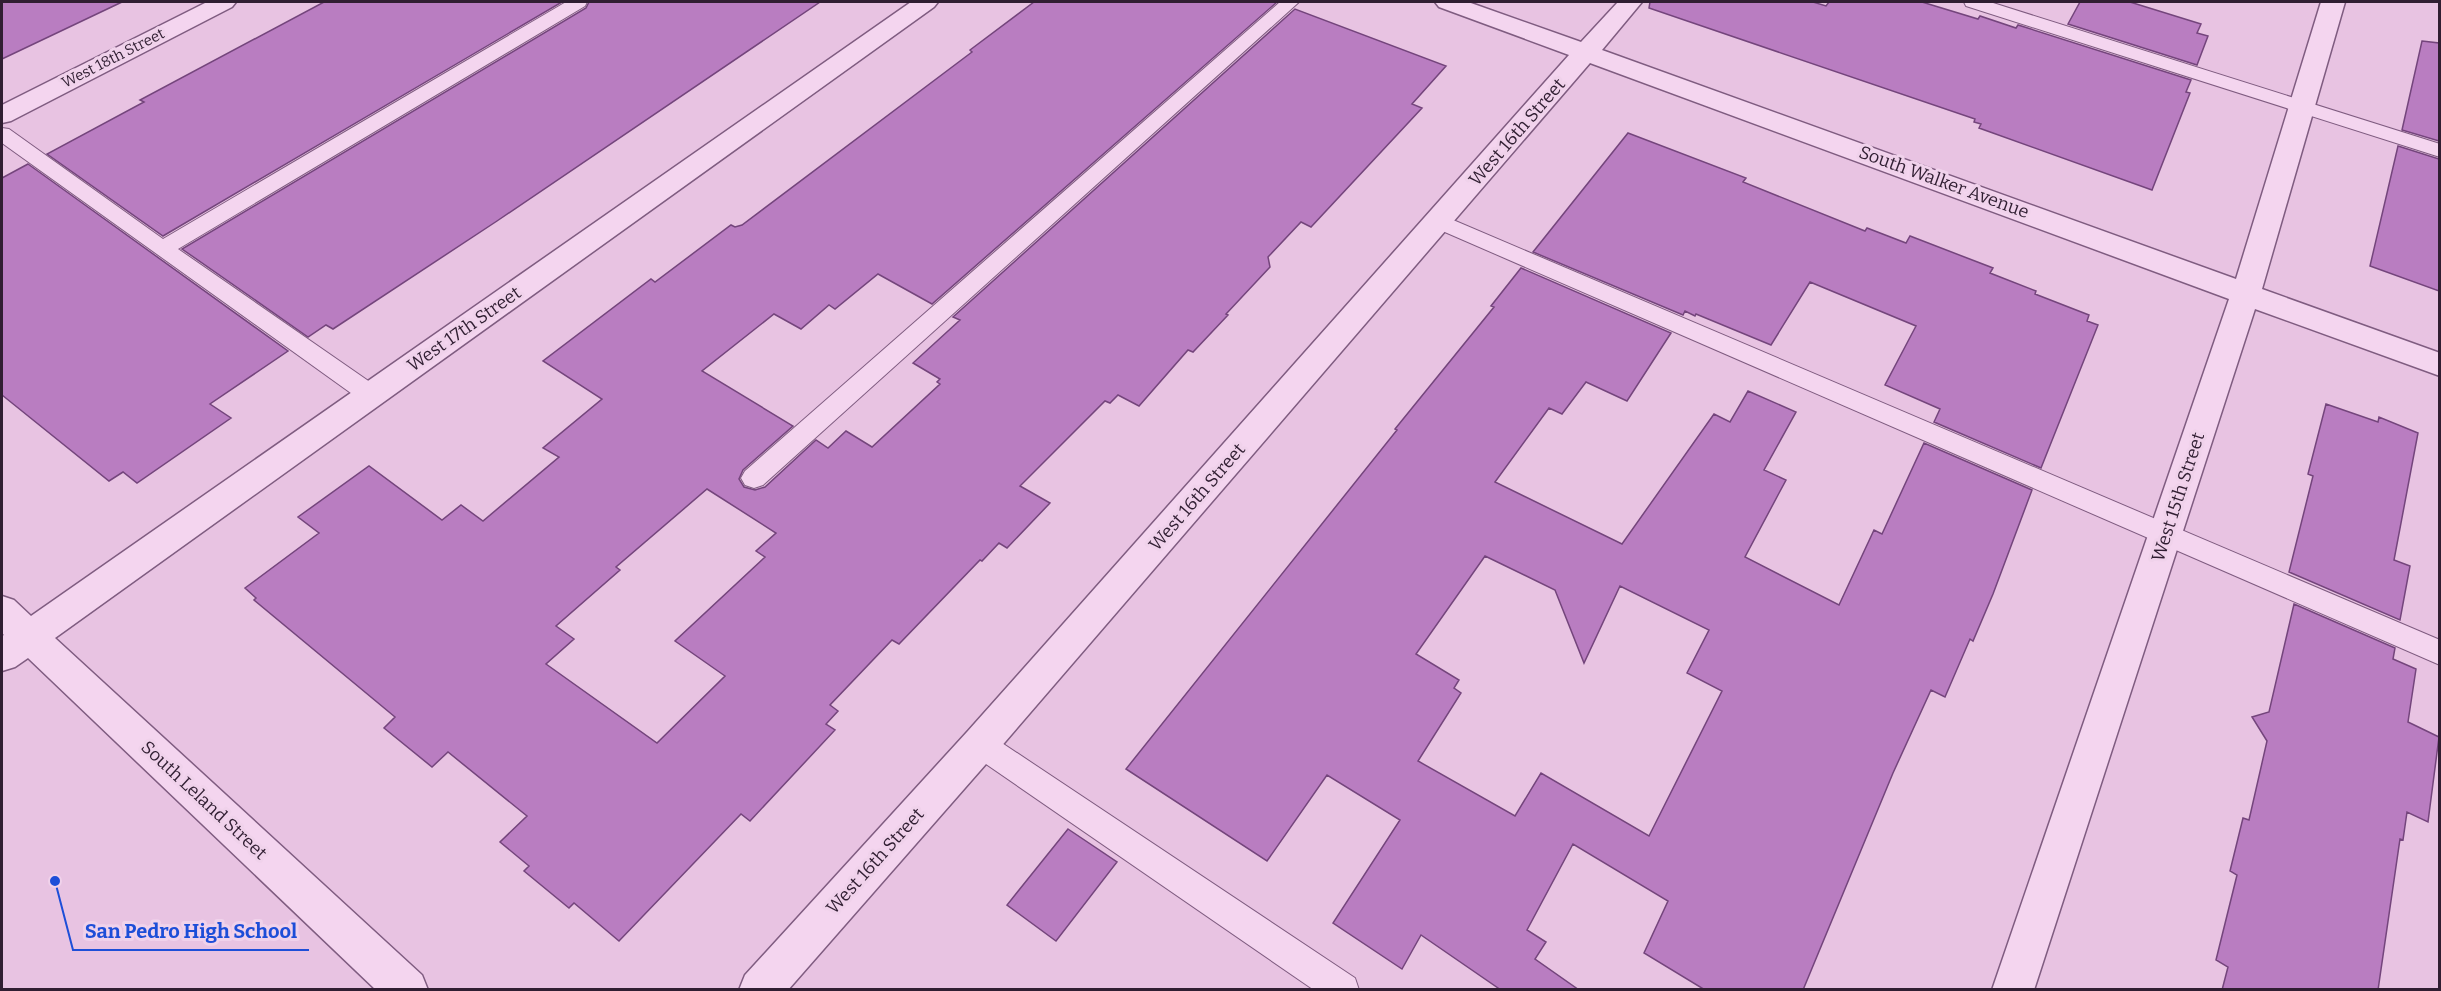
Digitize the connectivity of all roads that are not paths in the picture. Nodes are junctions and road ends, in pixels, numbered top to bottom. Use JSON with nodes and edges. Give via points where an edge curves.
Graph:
{"nodes":[{"id":1,"x":224,"y":2,"type":"edge"},
{"id":2,"x":578,"y":2,"type":"edge"},
{"id":3,"x":926,"y":2,"type":"edge"},
{"id":4,"x":1290,"y":2,"type":"edge"},
{"id":5,"x":1447,"y":2,"type":"edge"},
{"id":6,"x":1630,"y":2,"type":"edge"},
{"id":7,"x":1973,"y":2,"type":"edge"},
{"id":8,"x":2333,"y":2,"type":"edge"},
{"id":9,"x":1587,"y":52,"type":"junction"},
{"id":10,"x":2302,"y":106,"type":"junction"},
{"id":11,"x":2,"y":115,"type":"edge"},
{"id":12,"x":2,"y":134,"type":"edge"},
{"id":13,"x":2439,"y":150,"type":"edge"},
{"id":14,"x":1439,"y":221,"type":"junction"},
{"id":15,"x":162,"y":249,"type":"junction"},
{"id":16,"x":2246,"y":293,"type":"junction"},
{"id":17,"x":2439,"y":364,"type":"edge"},
{"id":18,"x":371,"y":395,"type":"junction"},
{"id":19,"x":754,"y":478,"type":"dead end"},
{"id":20,"x":2165,"y":535,"type":"junction"},
{"id":21,"x":2,"y":611,"type":"edge"},
{"id":22,"x":15,"y":646,"type":"edge"},
{"id":23,"x":2439,"y":653,"type":"edge"},
{"id":24,"x":980,"y":744,"type":"junction"},
{"id":25,"x":407,"y":990,"type":"edge"},
{"id":26,"x":759,"y":990,"type":"edge"},
{"id":27,"x":1343,"y":990,"type":"edge"},
{"id":28,"x":2013,"y":990,"type":"edge"}],
"edges":[{"from":1,"to":11,"type":"street","name":"West 18th Street"},
{"from":2,"to":15,"type":"lane"},
{"from":3,"to":18,"type":"street","name":"West 17th Street"},
{"from":4,"to":19,"type":"lane"},
{"from":5,"to":9,"type":"street","name":"South Walker Avenue"},
{"from":6,"to":9,"type":"street","name":"West 16th Street"},
{"from":7,"to":10,"type":"lane"},
{"from":8,"to":10,"type":"street","name":"West 15th Street"},
{"from":9,"to":14,"type":"street","name":"West 16th Street"},
{"from":9,"to":16,"type":"street","name":"South Walker Avenue"},
{"from":10,"to":13,"type":"lane"},
{"from":10,"to":16,"type":"street","name":"West 15th Street"},
{"from":12,"to":15,"type":"lane"},
{"from":14,"to":20,"type":"lane"},
{"from":14,"to":24,"type":"street","name":"West 16th Street"},
{"from":15,"to":18,"type":"lane"},
{"from":16,"to":17,"type":"street","name":"South Walker Avenue"},
{"from":16,"to":20,"type":"street","name":"West 15th Street"},
{"from":18,"to":22,"type":"street","name":"West 17th Street"},
{"from":20,"to":23,"type":"lane"},
{"from":20,"to":28,"type":"street","name":"West 15th Street"},
{"from":21,"to":22,"type":"street","name":"South Leland Street"},
{"from":22,"to":25,"type":"street","name":"South Leland Street"},
{"from":24,"to":26,"type":"street","name":"West 16th Street"},
{"from":24,"to":27,"type":"lane"}]}
